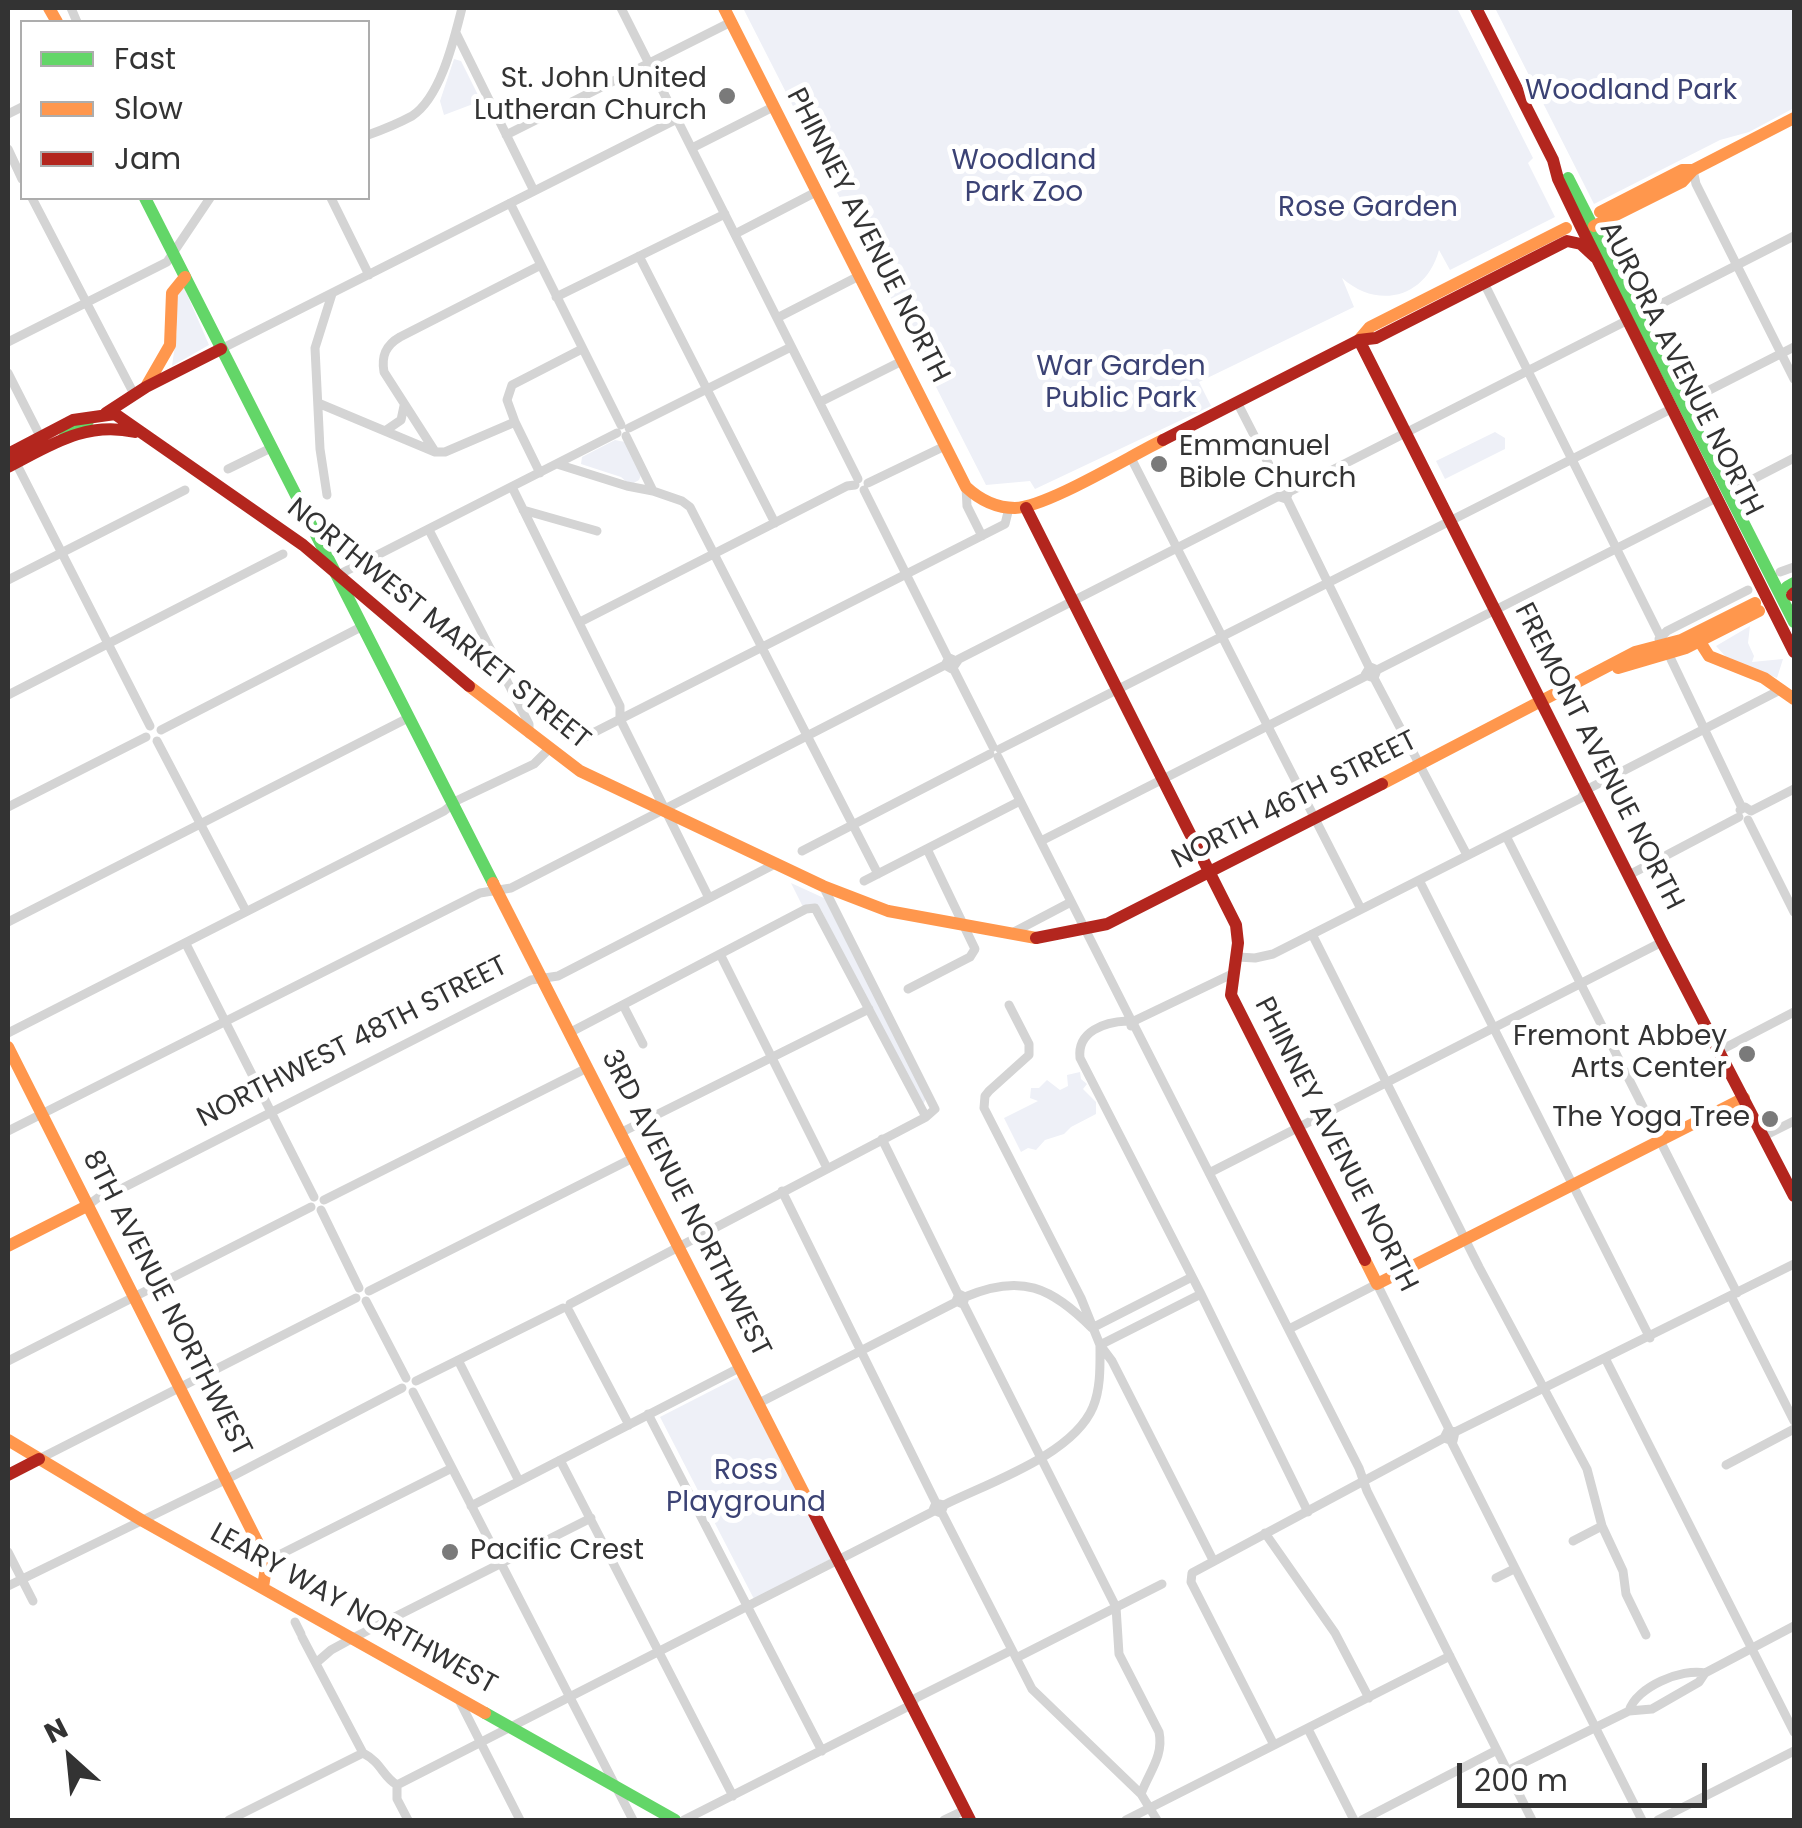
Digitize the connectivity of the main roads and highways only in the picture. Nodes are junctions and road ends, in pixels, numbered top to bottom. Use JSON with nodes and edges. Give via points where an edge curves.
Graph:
{"nodes":[{"id":1,"x":724,"y":8,"type":"edge"},
{"id":2,"x":1476,"y":8,"type":"edge"},
{"id":3,"x":1794,"y":118,"type":"edge"},
{"id":4,"x":146,"y":200,"type":"edge"},
{"id":5,"x":1586,"y":223,"type":"junction"},
{"id":6,"x":1596,"y":258,"type":"junction"},
{"id":7,"x":185,"y":277,"type":"junction"},
{"id":8,"x":1634,"y":318,"type":"junction"},
{"id":9,"x":1359,"y":340,"type":"junction"},
{"id":10,"x":221,"y":349,"type":"junction"},
{"id":11,"x":140,"y":390,"type":"junction"},
{"id":12,"x":107,"y":413,"type":"junction"},
{"id":13,"x":78,"y":418,"type":"junction"},
{"id":14,"x":142,"y":434,"type":"junction"},
{"id":15,"x":64,"y":438,"type":"junction"},
{"id":16,"x":10,"y":462,"type":"edge"},
{"id":17,"x":1722,"y":495,"type":"junction"},
{"id":18,"x":1026,"y":508,"type":"junction"},
{"id":19,"x":312,"y":526,"type":"junction"},
{"id":20,"x":303,"y":545,"type":"junction"},
{"id":21,"x":1753,"y":570,"type":"junction"},
{"id":22,"x":338,"y":572,"type":"junction"},
{"id":23,"x":1782,"y":584,"type":"edge"},
{"id":24,"x":358,"y":590,"type":"junction"},
{"id":25,"x":355,"y":611,"type":"junction"},
{"id":26,"x":1789,"y":621,"type":"edge"},
{"id":27,"x":1702,"y":636,"type":"junction"},
{"id":28,"x":1794,"y":652,"type":"edge"},
{"id":29,"x":1794,"y":699,"type":"edge"},
{"id":30,"x":1542,"y":702,"type":"junction"},
{"id":31,"x":1209,"y":873,"type":"junction"},
{"id":32,"x":968,"y":928,"type":"joint"},
{"id":33,"x":8,"y":1046,"type":"edge"},
{"id":34,"x":1744,"y":1098,"type":"junction"},
{"id":35,"x":1794,"y":1196,"type":"edge"},
{"id":36,"x":88,"y":1206,"type":"junction"},
{"id":37,"x":8,"y":1246,"type":"edge"},
{"id":38,"x":8,"y":1440,"type":"edge"},
{"id":39,"x":39,"y":1459,"type":"junction"},
{"id":40,"x":8,"y":1475,"type":"edge"},
{"id":41,"x":263,"y":1587,"type":"junction"},
{"id":42,"x":967,"y":1815,"type":"edge"},
{"id":43,"x":675,"y":1820,"type":"edge"}],
"edges":[{"from":1,"to":18,"type":"main road","name":"PHINNEY AVENUE NORTH","via":[[966,488],[983,502]]},
{"from":2,"to":5,"type":"main road","name":"AURORA AVENUE NORTH"},
{"from":3,"to":5,"type":"main road","via":[[1682,182]]},
{"from":4,"to":7,"type":"main road","name":"3RD AVENUE NORTHWEST"},
{"from":5,"to":6,"type":"main road","name":"AURORA AVENUE NORTH"},
{"from":5,"to":8,"type":"main road","name":"AURORA AVENUE NORTH"},
{"from":5,"to":9,"type":"main road","via":[[1370,327]]},
{"from":6,"to":8,"type":"main road","name":"AURORA AVENUE NORTH"},
{"from":6,"to":9,"type":"main road","via":[[1570,241],[1376,338]]},
{"from":7,"to":10,"type":"main road","name":"3RD AVENUE NORTHWEST"},
{"from":7,"to":11,"type":"main road","via":[[172,293],[170,345]]},
{"from":8,"to":17,"type":"main road","name":"AURORA AVENUE NORTH"},
{"from":9,"to":18,"type":"main road"},
{"from":9,"to":30,"type":"main road","name":"FREMONT AVENUE NORTH"},
{"from":10,"to":11,"type":"main road"},
{"from":10,"to":19,"type":"main road","name":"3RD AVENUE NORTHWEST"},
{"from":11,"to":12,"type":"main road"},
{"from":11,"to":13,"type":"main road"},
{"from":12,"to":13,"type":"main road"},
{"from":12,"to":14,"type":"main road","name":"NORTHWEST MARKET STREET"},
{"from":12,"to":15,"type":"main road"},
{"from":13,"to":16,"type":"main road","via":[[40,436]]},
{"from":14,"to":15,"type":"main road","name":"NORTHWEST MARKET STREET","via":[[98,426]]},
{"from":14,"to":20,"type":"main road","name":"NORTHWEST MARKET STREET"},
{"from":15,"to":16,"type":"main road","name":"NORTHWEST MARKET STREET"},
{"from":17,"to":21,"type":"main road","name":"AURORA AVENUE NORTH"},
{"from":17,"to":23,"type":"main road","name":"AURORA AVENUE NORTH"},
{"from":18,"to":31,"type":"main road"},
{"from":19,"to":20,"type":"main road"},
{"from":19,"to":22,"type":"main road","name":"3RD AVENUE NORTHWEST"},
{"from":20,"to":22,"type":"main road","name":"NORTHWEST MARKET STREET"},
{"from":21,"to":23,"type":"main road","name":"AURORA AVENUE NORTH"},
{"from":21,"to":27,"type":"main road","name":"NORTH 46TH STREET","via":[[1754,602]]},
{"from":22,"to":24,"type":"main road","name":"NORTHWEST MARKET STREET"},
{"from":22,"to":25,"type":"main road","name":"3RD AVENUE NORTHWEST"},
{"from":23,"to":26,"type":"main road","name":"AURORA AVENUE NORTH"},
{"from":24,"to":25,"type":"main road"},
{"from":24,"to":32,"type":"main road","name":"NORTHWEST MARKET STREET","via":[[580,771],[823,886],[888,911]]},
{"from":25,"to":42,"type":"main road","name":"3RD AVENUE NORTHWEST"},
{"from":26,"to":28,"type":"main road","name":"AURORA AVENUE NORTH"},
{"from":27,"to":29,"type":"main road","via":[[1709,656]]},
{"from":27,"to":30,"type":"main road","name":"NORTH 46TH STREET","via":[[1661,645]]},
{"from":30,"to":31,"type":"main road","name":"NORTH 46TH STREET"},
{"from":30,"to":34,"type":"main road","name":"FREMONT AVENUE NORTH"},
{"from":31,"to":32,"type":"main road","name":"NORTH 46TH STREET","via":[[1086,930],[1032,938]]},
{"from":31,"to":34,"type":"main road","name":"PHINNEY AVENUE NORTH","via":[[1238,931],[1234,1001],[1377,1284]]},
{"from":33,"to":36,"type":"main road","name":"8TH AVENUE NORTHWEST"},
{"from":34,"to":35,"type":"main road","name":"FREMONT AVENUE NORTH"},
{"from":36,"to":37,"type":"main road","name":"NORTHWEST 48TH STREET"},
{"from":36,"to":41,"type":"main road","name":"8TH AVENUE NORTHWEST","via":[[267,1561]]},
{"from":38,"to":39,"type":"main road","name":"LEARY WAY NORTHWEST"},
{"from":39,"to":40,"type":"main road"},
{"from":39,"to":41,"type":"main road","name":"LEARY WAY NORTHWEST"},
{"from":41,"to":43,"type":"main road","name":"LEARY WAY NORTHWEST"}]}
